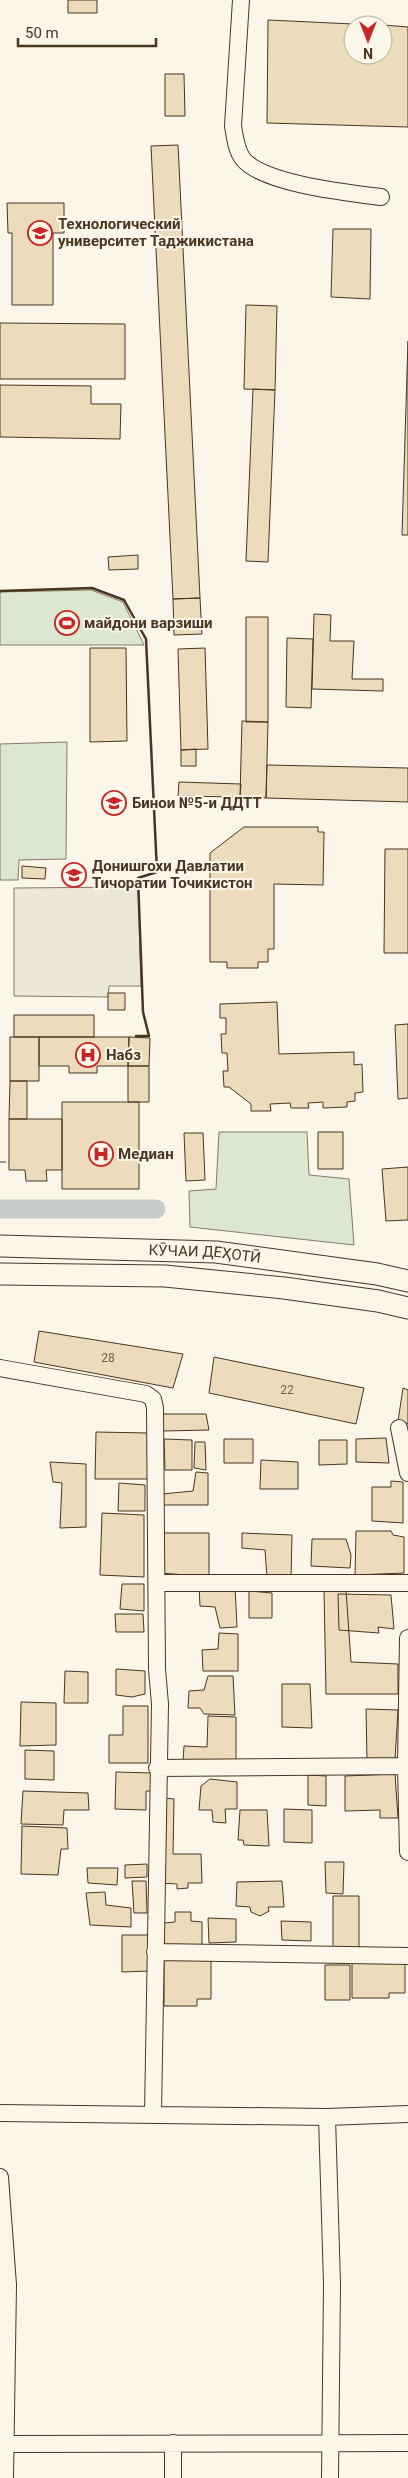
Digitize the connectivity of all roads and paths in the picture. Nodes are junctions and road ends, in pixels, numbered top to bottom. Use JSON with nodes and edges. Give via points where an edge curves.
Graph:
{"nodes":[{"id":1,"x":241,"y":0,"type":"edge"},
{"id":2,"x":381,"y":197,"type":"dead end"},
{"id":3,"x":0,"y":1246,"type":"edge"},
{"id":4,"x":0,"y":1274,"type":"edge"},
{"id":5,"x":408,"y":1281,"type":"edge"},
{"id":6,"x":408,"y":1308,"type":"edge"},
{"id":7,"x":0,"y":1368,"type":"edge"},
{"id":8,"x":399,"y":1428,"type":"dead end"},
{"id":9,"x":408,"y":1473,"type":"edge"},
{"id":10,"x":156,"y":1583,"type":"junction"},
{"id":11,"x":408,"y":1583,"type":"edge"},
{"id":12,"x":408,"y":1638,"type":"edge"},
{"id":13,"x":406,"y":1766,"type":"junction"},
{"id":14,"x":158,"y":1768,"type":"junction"},
{"id":15,"x":408,"y":1852,"type":"edge"},
{"id":16,"x":155,"y":1952,"type":"junction"},
{"id":17,"x":408,"y":1956,"type":"edge"},
{"id":18,"x":0,"y":2114,"type":"edge"},
{"id":19,"x":153,"y":2114,"type":"junction"},
{"id":20,"x":408,"y":2114,"type":"edge"},
{"id":21,"x":328,"y":2118,"type":"junction"},
{"id":22,"x":0,"y":2177,"type":"edge"},
{"id":23,"x":330,"y":2442,"type":"junction"},
{"id":24,"x":173,"y":2443,"type":"junction"},
{"id":25,"x":408,"y":2443,"type":"edge"},
{"id":26,"x":6,"y":2444,"type":"junction"},
{"id":27,"x":5,"y":2478,"type":"edge"},
{"id":28,"x":173,"y":2478,"type":"edge"},
{"id":29,"x":330,"y":2478,"type":"edge"}],
"edges":[{"from":1,"to":2,"type":"street","via":[[233,126],[236,146],[243,159],[252,167],[313,188]]},
{"from":3,"to":5,"type":"street","name":"КӮЧАИ ДЕҲОТӢ","via":[[216,1252]]},
{"from":4,"to":6,"type":"street","name":"КӮЧАИ ДЕҲОТӢ","via":[[165,1276],[294,1289]]},
{"from":7,"to":10,"type":"street","via":[[146,1394],[153,1399]]},
{"from":8,"to":9,"type":"street"},
{"from":10,"to":11,"type":"street"},
{"from":10,"to":14,"type":"street","via":[[160,1704]]},
{"from":12,"to":13,"type":"street"},
{"from":13,"to":14,"type":"street"},
{"from":13,"to":15,"type":"street"},
{"from":14,"to":16,"type":"street"},
{"from":16,"to":17,"type":"street"},
{"from":16,"to":19,"type":"street"},
{"from":18,"to":19,"type":"street"},
{"from":19,"to":21,"type":"street"},
{"from":20,"to":21,"type":"street"},
{"from":21,"to":23,"type":"street","via":[[332,2284]]},
{"from":22,"to":26,"type":"street","via":[[8,2285]]},
{"from":23,"to":24,"type":"street"},
{"from":23,"to":25,"type":"street"},
{"from":23,"to":29,"type":"street"},
{"from":24,"to":26,"type":"street"},
{"from":24,"to":28,"type":"street"},
{"from":26,"to":27,"type":"street"}]}
